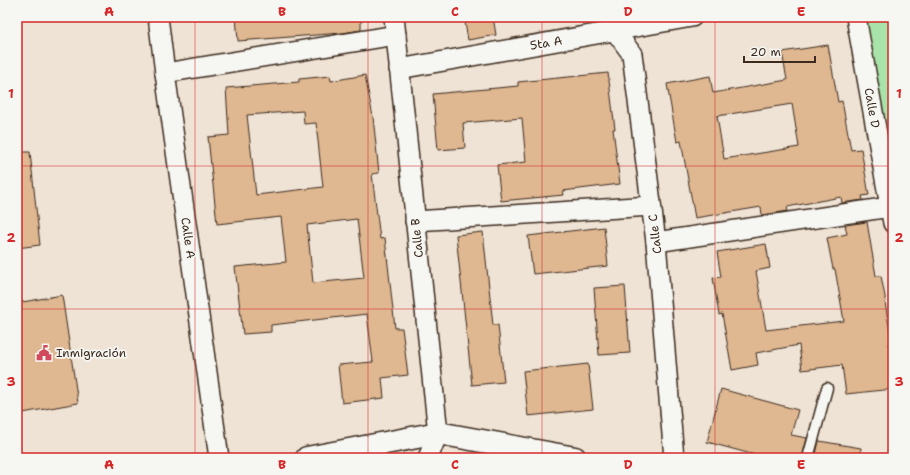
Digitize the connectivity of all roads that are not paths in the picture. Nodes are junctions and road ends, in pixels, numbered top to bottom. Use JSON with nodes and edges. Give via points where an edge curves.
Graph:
{"nodes":[{"id":1,"x":158,"y":17,"type":"edge"},
{"id":2,"x":692,"y":17,"type":"edge"},
{"id":3,"x":856,"y":17,"type":"edge"},
{"id":4,"x":614,"y":24,"type":"edge"},
{"id":5,"x":395,"y":26,"type":"edge"},
{"id":6,"x":399,"y":69,"type":"junction"},
{"id":7,"x":164,"y":73,"type":"junction"},
{"id":8,"x":651,"y":206,"type":"junction"},
{"id":9,"x":891,"y":215,"type":"edge"},
{"id":10,"x":415,"y":221,"type":"junction"},
{"id":11,"x":656,"y":242,"type":"junction"},
{"id":12,"x":827,"y":388,"type":"dead end"},
{"id":13,"x":438,"y":433,"type":"junction"},
{"id":14,"x":219,"y":458,"type":"edge"},
{"id":15,"x":307,"y":458,"type":"edge"},
{"id":16,"x":428,"y":458,"type":"edge"},
{"id":17,"x":575,"y":458,"type":"edge"},
{"id":18,"x":674,"y":458,"type":"edge"},
{"id":19,"x":808,"y":458,"type":"edge"}],
"edges":[{"from":1,"to":7,"type":"street","name":"Calle A"},
{"from":2,"to":4,"type":"street","name":"5ta A"},
{"from":3,"to":9,"type":"street","name":"Calle D"},
{"from":4,"to":6,"type":"street","name":"5ta A"},
{"from":4,"to":8,"type":"street","name":"Calle C","via":[[632,54]]},
{"from":5,"to":6,"type":"street","name":"Calle B"},
{"from":5,"to":7,"type":"street"},
{"from":6,"to":10,"type":"street","name":"Calle B"},
{"from":7,"to":14,"type":"street","name":"Calle A"},
{"from":8,"to":10,"type":"street"},
{"from":8,"to":11,"type":"street","name":"Calle C"},
{"from":9,"to":11,"type":"street"},
{"from":10,"to":13,"type":"street","name":"Calle B"},
{"from":11,"to":18,"type":"street","name":"Calle C"},
{"from":12,"to":19,"type":"lane"},
{"from":13,"to":15,"type":"street"},
{"from":13,"to":16,"type":"street","name":"Calle B"},
{"from":13,"to":17,"type":"street"}]}
